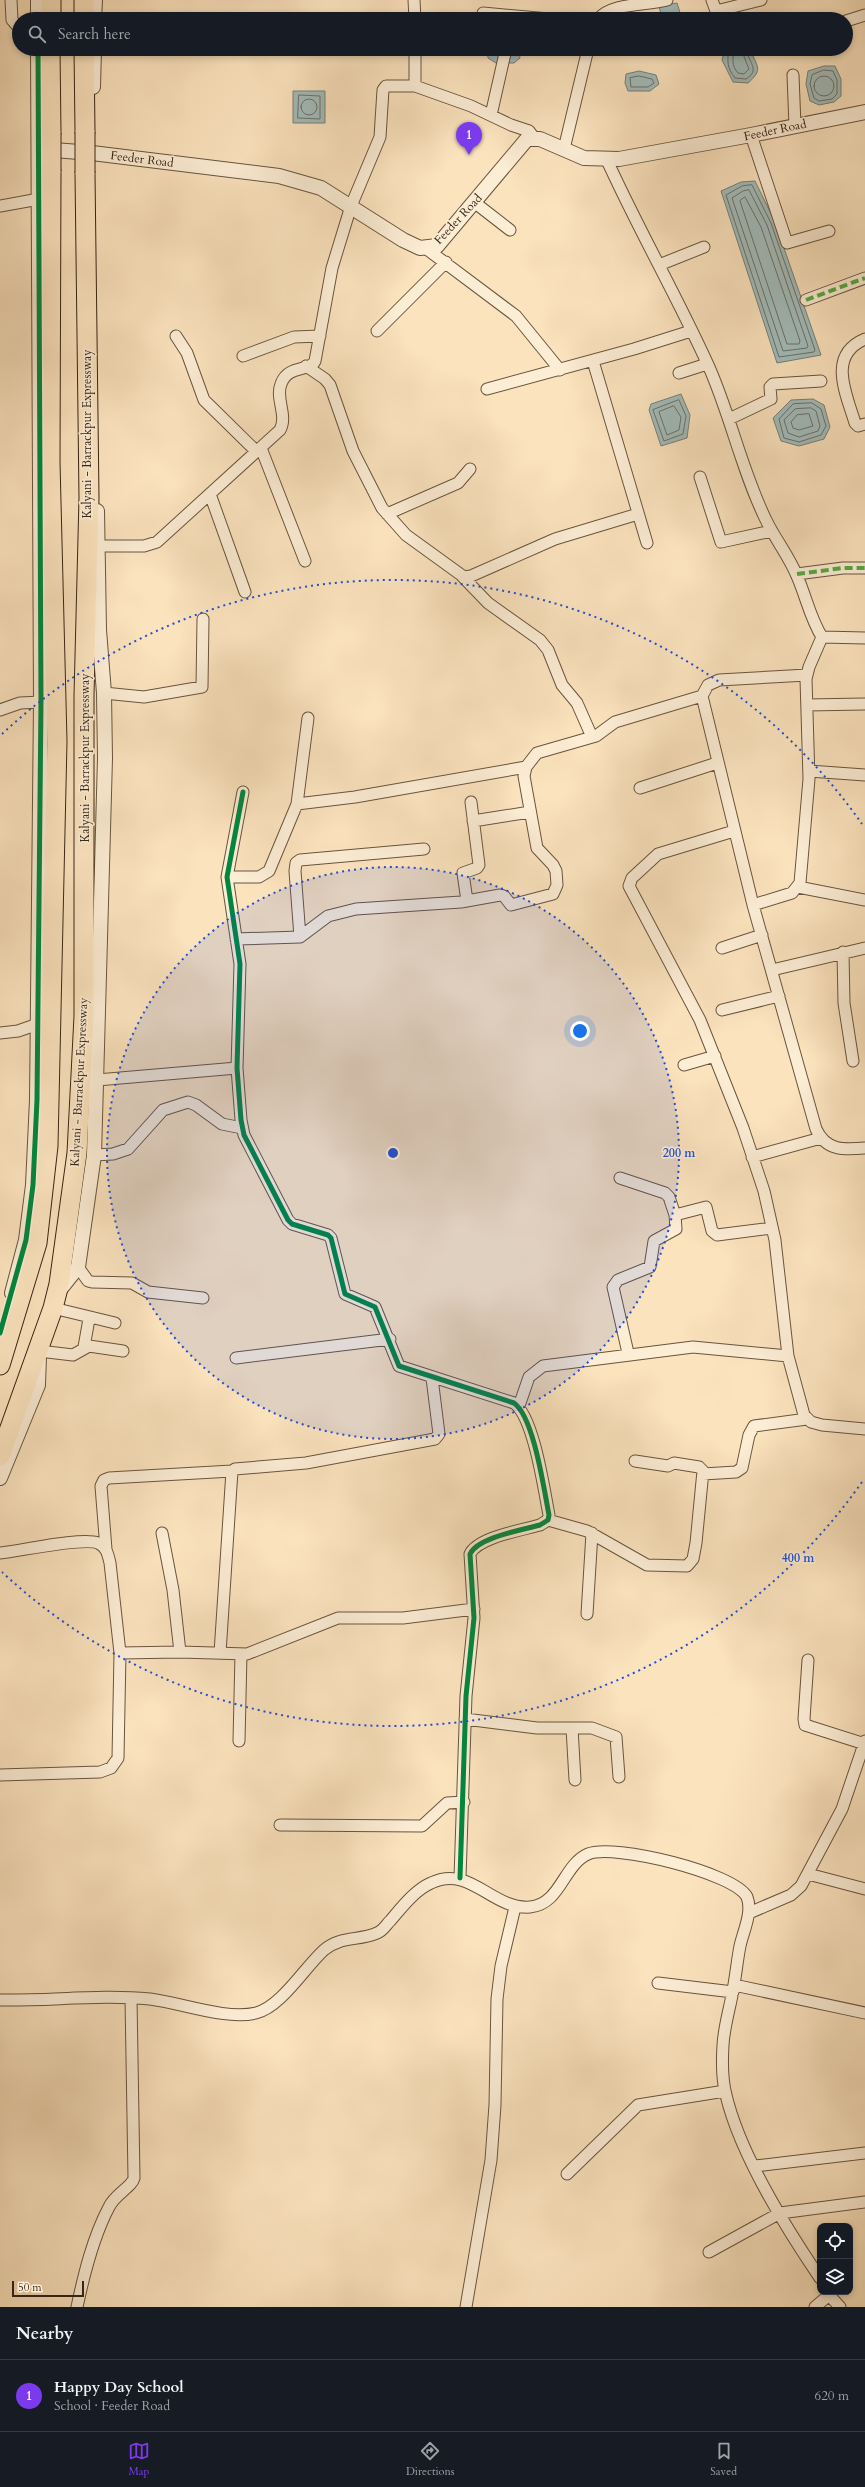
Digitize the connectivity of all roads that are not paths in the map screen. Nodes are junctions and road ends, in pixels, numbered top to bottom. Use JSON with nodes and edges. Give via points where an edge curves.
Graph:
{"nodes":[{"id":1,"x":11,"y":0,"type":"edge"},
{"id":2,"x":38,"y":0,"type":"edge"},
{"id":3,"x":51,"y":0,"type":"edge"},
{"id":4,"x":84,"y":0,"type":"edge"},
{"id":5,"x":95,"y":0,"type":"edge"},
{"id":6,"x":414,"y":0,"type":"edge"},
{"id":7,"x":667,"y":0,"type":"edge"},
{"id":8,"x":712,"y":0,"type":"edge"},
{"id":9,"x":761,"y":0,"type":"edge"},
{"id":10,"x":645,"y":2,"type":"edge"},
{"id":11,"x":38,"y":12,"type":"edge"},
{"id":12,"x":51,"y":12,"type":"edge"},
{"id":13,"x":84,"y":12,"type":"edge"},
{"id":14,"x":94,"y":12,"type":"edge"},
{"id":15,"x":414,"y":12,"type":"edge"},
{"id":16,"x":607,"y":12,"type":"edge"},
{"id":17,"x":865,"y":16,"type":"edge"},
{"id":18,"x":853,"y":19,"type":"edge"},
{"id":19,"x":12,"y":20,"type":"edge"},
{"id":20,"x":38,"y":56,"type":"edge"},
{"id":21,"x":50,"y":56,"type":"edge"},
{"id":22,"x":84,"y":56,"type":"edge"},
{"id":23,"x":94,"y":56,"type":"edge"},
{"id":24,"x":415,"y":56,"type":"edge"},
{"id":25,"x":504,"y":56,"type":"edge"},
{"id":26,"x":586,"y":56,"type":"edge"},
{"id":27,"x":793,"y":75,"type":"dead end"},
{"id":28,"x":415,"y":86,"type":"junction"},
{"id":29,"x":865,"y":112,"type":"edge"},
{"id":30,"x":491,"y":116,"type":"junction"},
{"id":31,"x":795,"y":126,"type":"junction"},
{"id":32,"x":752,"y":135,"type":"junction"},
{"id":33,"x":535,"y":139,"type":"junction"},
{"id":34,"x":39,"y":149,"type":"junction"},
{"id":35,"x":564,"y":149,"type":"junction"},
{"id":36,"x":92,"y":153,"type":"junction"},
{"id":37,"x":606,"y":158,"type":"junction"},
{"id":38,"x":39,"y":199,"type":"junction"},
{"id":39,"x":474,"y":202,"type":"junction"},
{"id":40,"x":0,"y":206,"type":"edge"},
{"id":41,"x":351,"y":206,"type":"junction"},
{"id":42,"x":510,"y":230,"type":"dead end"},
{"id":43,"x":830,"y":231,"type":"dead end"},
{"id":44,"x":424,"y":247,"type":"junction"},
{"id":45,"x":704,"y":247,"type":"dead end"},
{"id":46,"x":446,"y":262,"type":"junction"},
{"id":47,"x":659,"y":265,"type":"junction"},
{"id":48,"x":865,"y":278,"type":"edge"},
{"id":49,"x":806,"y":300,"type":"dead end"},
{"id":50,"x":377,"y":330,"type":"dead end"},
{"id":51,"x":690,"y":331,"type":"junction"},
{"id":52,"x":176,"y":336,"type":"dead end"},
{"id":53,"x":320,"y":336,"type":"junction"},
{"id":54,"x":865,"y":339,"type":"edge"},
{"id":55,"x":242,"y":356,"type":"dead end"},
{"id":56,"x":593,"y":361,"type":"junction"},
{"id":57,"x":707,"y":364,"type":"junction"},
{"id":58,"x":306,"y":366,"type":"junction"},
{"id":59,"x":560,"y":370,"type":"junction"},
{"id":60,"x":679,"y":372,"type":"dead end"},
{"id":61,"x":821,"y":381,"type":"dead end"},
{"id":62,"x":487,"y":389,"type":"dead end"},
{"id":63,"x":729,"y":419,"type":"junction"},
{"id":64,"x":865,"y":424,"type":"edge"},
{"id":65,"x":259,"y":450,"type":"junction"},
{"id":66,"x":470,"y":469,"type":"dead end"},
{"id":67,"x":700,"y":477,"type":"dead end"},
{"id":68,"x":210,"y":494,"type":"junction"},
{"id":69,"x":387,"y":514,"type":"junction"},
{"id":70,"x":638,"y":514,"type":"junction"},
{"id":71,"x":772,"y":530,"type":"junction"},
{"id":72,"x":646,"y":543,"type":"dead end"},
{"id":73,"x":98,"y":546,"type":"junction"},
{"id":74,"x":305,"y":561,"type":"dead end"},
{"id":75,"x":865,"y":568,"type":"edge"},
{"id":76,"x":797,"y":574,"type":"junction"},
{"id":77,"x":462,"y":576,"type":"junction"},
{"id":78,"x":245,"y":592,"type":"dead end"},
{"id":79,"x":203,"y":619,"type":"dead end"},
{"id":80,"x":822,"y":637,"type":"junction"},
{"id":81,"x":865,"y":638,"type":"edge"},
{"id":82,"x":807,"y":675,"type":"junction"},
{"id":83,"x":104,"y":693,"type":"junction"},
{"id":84,"x":702,"y":696,"type":"junction"},
{"id":85,"x":41,"y":702,"type":"junction"},
{"id":86,"x":865,"y":704,"type":"edge"},
{"id":87,"x":807,"y":705,"type":"junction"},
{"id":88,"x":0,"y":710,"type":"edge"},
{"id":89,"x":308,"y":718,"type":"dead end"},
{"id":90,"x":592,"y":737,"type":"junction"},
{"id":91,"x":718,"y":763,"type":"junction"},
{"id":92,"x":526,"y":767,"type":"junction"},
{"id":93,"x":809,"y":771,"type":"junction"},
{"id":94,"x":865,"y":776,"type":"edge"},
{"id":95,"x":640,"y":788,"type":"dead end"},
{"id":96,"x":243,"y":792,"type":"dead end"},
{"id":97,"x":471,"y":802,"type":"dead end"},
{"id":98,"x":297,"y":804,"type":"junction"},
{"id":99,"x":530,"y":812,"type":"junction"},
{"id":100,"x":473,"y":822,"type":"junction"},
{"id":101,"x":734,"y":831,"type":"junction"},
{"id":102,"x":424,"y":849,"type":"dead end"},
{"id":103,"x":227,"y":877,"type":"junction"},
{"id":104,"x":798,"y":887,"type":"junction"},
{"id":105,"x":865,"y":900,"type":"edge"},
{"id":106,"x":467,"y":901,"type":"junction"},
{"id":107,"x":753,"y":905,"type":"junction"},
{"id":108,"x":762,"y":935,"type":"junction"},
{"id":109,"x":300,"y":937,"type":"junction"},
{"id":110,"x":236,"y":939,"type":"junction"},
{"id":111,"x":722,"y":948,"type":"dead end"},
{"id":112,"x":865,"y":948,"type":"edge"},
{"id":113,"x":843,"y":952,"type":"junction"},
{"id":114,"x":772,"y":970,"type":"junction"},
{"id":115,"x":779,"y":996,"type":"junction"},
{"id":116,"x":722,"y":1010,"type":"dead end"},
{"id":117,"x":38,"y":1024,"type":"junction"},
{"id":118,"x":0,"y":1033,"type":"edge"},
{"id":119,"x":715,"y":1056,"type":"junction"},
{"id":120,"x":853,"y":1061,"type":"dead end"},
{"id":121,"x":684,"y":1065,"type":"dead end"},
{"id":122,"x":237,"y":1068,"type":"junction"},
{"id":123,"x":97,"y":1080,"type":"junction"},
{"id":124,"x":242,"y":1128,"type":"junction"},
{"id":125,"x":821,"y":1138,"type":"junction"},
{"id":126,"x":865,"y":1148,"type":"edge"},
{"id":127,"x":94,"y":1155,"type":"junction"},
{"id":128,"x":752,"y":1157,"type":"junction"},
{"id":129,"x":620,"y":1178,"type":"dead end"},
{"id":130,"x":674,"y":1215,"type":"junction"},
{"id":131,"x":772,"y":1228,"type":"junction"},
{"id":132,"x":78,"y":1266,"type":"junction"},
{"id":133,"x":203,"y":1298,"type":"dead end"},
{"id":134,"x":55,"y":1300,"type":"junction"},
{"id":135,"x":89,"y":1318,"type":"junction"},
{"id":136,"x":115,"y":1323,"type":"dead end"},
{"id":137,"x":0,"y":1333,"type":"edge"},
{"id":138,"x":390,"y":1340,"type":"junction"},
{"id":139,"x":84,"y":1347,"type":"junction"},
{"id":140,"x":39,"y":1351,"type":"junction"},
{"id":141,"x":123,"y":1352,"type":"dead end"},
{"id":142,"x":628,"y":1353,"type":"junction"},
{"id":143,"x":788,"y":1356,"type":"junction"},
{"id":144,"x":236,"y":1358,"type":"dead end"},
{"id":145,"x":0,"y":1365,"type":"edge"},
{"id":146,"x":432,"y":1378,"type":"junction"},
{"id":147,"x":519,"y":1406,"type":"junction"},
{"id":148,"x":807,"y":1419,"type":"junction"},
{"id":149,"x":865,"y":1429,"type":"edge"},
{"id":150,"x":0,"y":1456,"type":"edge"},
{"id":151,"x":635,"y":1461,"type":"dead end"},
{"id":152,"x":232,"y":1471,"type":"junction"},
{"id":153,"x":703,"y":1474,"type":"junction"},
{"id":154,"x":0,"y":1478,"type":"edge"},
{"id":155,"x":548,"y":1520,"type":"junction"},
{"id":156,"x":162,"y":1533,"type":"dead end"},
{"id":157,"x":592,"y":1533,"type":"junction"},
{"id":158,"x":106,"y":1549,"type":"junction"},
{"id":159,"x":0,"y":1554,"type":"edge"},
{"id":160,"x":474,"y":1609,"type":"junction"},
{"id":161,"x":587,"y":1614,"type":"dead end"},
{"id":162,"x":180,"y":1652,"type":"junction"},
{"id":163,"x":120,"y":1653,"type":"junction"},
{"id":164,"x":220,"y":1653,"type":"junction"},
{"id":165,"x":241,"y":1654,"type":"junction"},
{"id":166,"x":808,"y":1660,"type":"dead end"},
{"id":167,"x":465,"y":1719,"type":"junction"},
{"id":168,"x":572,"y":1728,"type":"junction"},
{"id":169,"x":240,"y":1741,"type":"dead end"},
{"id":170,"x":865,"y":1741,"type":"edge"},
{"id":171,"x":865,"y":1744,"type":"edge"},
{"id":172,"x":0,"y":1775,"type":"edge"},
{"id":173,"x":619,"y":1777,"type":"dead end"},
{"id":174,"x":575,"y":1780,"type":"dead end"},
{"id":175,"x":464,"y":1802,"type":"junction"},
{"id":176,"x":280,"y":1826,"type":"dead end"},
{"id":177,"x":808,"y":1874,"type":"junction"},
{"id":178,"x":460,"y":1878,"type":"junction"},
{"id":179,"x":865,"y":1889,"type":"edge"},
{"id":180,"x":515,"y":1907,"type":"junction"},
{"id":181,"x":749,"y":1913,"type":"junction"},
{"id":182,"x":658,"y":1983,"type":"dead end"},
{"id":183,"x":733,"y":1989,"type":"junction"},
{"id":184,"x":131,"y":1998,"type":"junction"},
{"id":185,"x":0,"y":2000,"type":"edge"},
{"id":186,"x":865,"y":2013,"type":"edge"},
{"id":187,"x":724,"y":2091,"type":"junction"},
{"id":188,"x":865,"y":2153,"type":"edge"},
{"id":189,"x":755,"y":2166,"type":"junction"},
{"id":190,"x":567,"y":2174,"type":"dead end"},
{"id":191,"x":865,"y":2202,"type":"edge"},
{"id":192,"x":780,"y":2213,"type":"junction"},
{"id":193,"x":708,"y":2252,"type":"dead end"},
{"id":194,"x":817,"y":2273,"type":"edge"},
{"id":195,"x":827,"y":2295,"type":"edge"},
{"id":196,"x":831,"y":2295,"type":"edge"},
{"id":197,"x":77,"y":2307,"type":"edge"},
{"id":198,"x":466,"y":2307,"type":"edge"},
{"id":199,"x":815,"y":2307,"type":"edge"},
{"id":200,"x":840,"y":2307,"type":"edge"}],
"edges":[{"from":1,"to":19,"type":"street"},
{"from":2,"to":11,"type":"street"},
{"from":3,"to":12,"type":"highway"},
{"from":4,"to":13,"type":"highway"},
{"from":5,"to":14,"type":"street"},
{"from":6,"to":15,"type":"street"},
{"from":7,"to":10,"type":"street"},
{"from":8,"to":9,"type":"street","via":[[716,11]]},
{"from":10,"to":16,"type":"street"},
{"from":17,"to":18,"type":"street"},
{"from":20,"to":34,"type":"street"},
{"from":21,"to":145,"type":"highway","bridge":true,"via":[[50,462],[57,741],[48,1146],[37,1243]]},
{"from":22,"to":134,"type":"highway","name":"Kalyani - Barrackpur Expressway","bridge":true,"via":[[89,498],[84,696],[84,1016],[77,1153]]},
{"from":23,"to":36,"type":"street"},
{"from":24,"to":28,"type":"street"},
{"from":25,"to":30,"type":"street"},
{"from":26,"to":35,"type":"street"},
{"from":27,"to":31,"type":"street"},
{"from":28,"to":30,"type":"street"},
{"from":28,"to":41,"type":"street","via":[[384,87],[380,137]]},
{"from":29,"to":31,"type":"street","name":"Feeder Road"},
{"from":30,"to":33,"type":"street","via":[[530,131]]},
{"from":31,"to":32,"type":"street","name":"Feeder Road"},
{"from":32,"to":37,"type":"street","name":"Feeder Road","via":[[619,159]]},
{"from":32,"to":43,"type":"street","via":[[788,243]]},
{"from":33,"to":35,"type":"street","name":"Feeder Road"},
{"from":33,"to":39,"type":"street","name":"Feeder Road","via":[[527,139]]},
{"from":34,"to":36,"type":"street","name":"Feeder Road"},
{"from":34,"to":38,"type":"street"},
{"from":35,"to":37,"type":"street","name":"Feeder Road","via":[[584,158]]},
{"from":36,"to":41,"type":"street","name":"Feeder Road","via":[[279,176],[321,188]]},
{"from":36,"to":73,"type":"street"},
{"from":37,"to":47,"type":"street","via":[[631,213]]},
{"from":38,"to":40,"type":"street"},
{"from":38,"to":85,"type":"street"},
{"from":39,"to":42,"type":"street"},
{"from":39,"to":44,"type":"street","name":"Feeder Road","via":[[437,246]]},
{"from":41,"to":44,"type":"street","name":"Feeder Road","via":[[404,240],[420,248]]},
{"from":41,"to":53,"type":"street","via":[[330,276]]},
{"from":44,"to":46,"type":"street"},
{"from":45,"to":47,"type":"street"},
{"from":46,"to":50,"type":"street"},
{"from":46,"to":59,"type":"street","via":[[516,316]]},
{"from":47,"to":51,"type":"street"},
{"from":48,"to":49,"type":"street"},
{"from":51,"to":56,"type":"street"},
{"from":51,"to":57,"type":"street"},
{"from":52,"to":65,"type":"street","via":[[187,353],[204,400]]},
{"from":53,"to":55,"type":"street","via":[[294,336]]},
{"from":53,"to":58,"type":"street","via":[[314,364]]},
{"from":54,"to":64,"type":"street","via":[[849,349],[841,374],[855,423],[858,426]]},
{"from":56,"to":59,"type":"street"},
{"from":56,"to":70,"type":"street"},
{"from":57,"to":60,"type":"street"},
{"from":57,"to":63,"type":"street"},
{"from":58,"to":65,"type":"street","via":[[290,371],[281,382],[282,427]]},
{"from":58,"to":69,"type":"street","via":[[330,385],[353,451]]},
{"from":59,"to":62,"type":"street"},
{"from":61,"to":63,"type":"street","via":[[773,384],[770,387],[770,400]]},
{"from":63,"to":71,"type":"street","via":[[744,467]]},
{"from":65,"to":68,"type":"street"},
{"from":65,"to":74,"type":"street"},
{"from":66,"to":69,"type":"street","via":[[458,483]]},
{"from":67,"to":71,"type":"street","via":[[722,542]]},
{"from":68,"to":73,"type":"street","via":[[157,542],[144,546]]},
{"from":68,"to":78,"type":"street"},
{"from":69,"to":77,"type":"street","via":[[406,535]]},
{"from":70,"to":72,"type":"street"},
{"from":70,"to":77,"type":"street","via":[[556,538],[471,576]]},
{"from":71,"to":76,"type":"street"},
{"from":73,"to":83,"type":"street","via":[[98,630]]},
{"from":75,"to":76,"type":"street"},
{"from":76,"to":80,"type":"street","via":[[816,628]]},
{"from":77,"to":90,"type":"street","via":[[488,603],[540,640],[548,650],[562,686],[577,703]]},
{"from":79,"to":83,"type":"street","via":[[202,687],[144,697]]},
{"from":80,"to":81,"type":"street"},
{"from":80,"to":82,"type":"street"},
{"from":82,"to":84,"type":"street","via":[[719,680],[708,685]]},
{"from":82,"to":87,"type":"street"},
{"from":83,"to":123,"type":"street","via":[[105,758]]},
{"from":84,"to":90,"type":"street","via":[[615,722]]},
{"from":84,"to":91,"type":"street"},
{"from":85,"to":88,"type":"street","via":[[20,703]]},
{"from":85,"to":117,"type":"street"},
{"from":86,"to":87,"type":"street"},
{"from":87,"to":93,"type":"street"},
{"from":89,"to":98,"type":"street"},
{"from":90,"to":92,"type":"street","via":[[541,751]]},
{"from":91,"to":95,"type":"street"},
{"from":91,"to":101,"type":"street"},
{"from":92,"to":98,"type":"street","via":[[355,797]]},
{"from":92,"to":99,"type":"street","via":[[524,776]]},
{"from":93,"to":94,"type":"street"},
{"from":93,"to":104,"type":"street","via":[[806,833]]},
{"from":96,"to":103,"type":"street"},
{"from":97,"to":100,"type":"street"},
{"from":98,"to":103,"type":"street","via":[[269,870],[259,877]]},
{"from":99,"to":100,"type":"street"},
{"from":99,"to":106,"type":"street","via":[[537,848],[555,868],[556,892],[511,905],[502,895]]},
{"from":100,"to":106,"type":"street","via":[[479,865],[463,872]]},
{"from":101,"to":107,"type":"street"},
{"from":101,"to":119,"type":"street","via":[[658,854],[632,878],[629,886],[697,1014]]},
{"from":102,"to":109,"type":"street","via":[[300,860],[296,863],[295,871]]},
{"from":103,"to":110,"type":"street"},
{"from":104,"to":105,"type":"street"},
{"from":104,"to":107,"type":"street","via":[[786,895]]},
{"from":106,"to":109,"type":"street","via":[[344,911],[328,916]]},
{"from":107,"to":108,"type":"street"},
{"from":108,"to":111,"type":"street"},
{"from":108,"to":114,"type":"street"},
{"from":109,"to":110,"type":"street"},
{"from":110,"to":122,"type":"street","via":[[241,977]]},
{"from":112,"to":113,"type":"street"},
{"from":113,"to":114,"type":"street"},
{"from":113,"to":120,"type":"street","via":[[844,1003]]},
{"from":114,"to":115,"type":"street"},
{"from":115,"to":116,"type":"street"},
{"from":115,"to":125,"type":"street","via":[[816,1129]]},
{"from":117,"to":118,"type":"street","via":[[18,1031]]},
{"from":117,"to":137,"type":"street","via":[[33,1185],[26,1240]]},
{"from":119,"to":121,"type":"street"},
{"from":119,"to":128,"type":"street"},
{"from":122,"to":123,"type":"street"},
{"from":122,"to":124,"type":"street"},
{"from":123,"to":127,"type":"street"},
{"from":124,"to":127,"type":"street","via":[[222,1124],[188,1102],[163,1110],[128,1149],[113,1154]]},
{"from":124,"to":138,"type":"street","via":[[288,1220],[292,1224],[328,1235],[345,1294],[375,1307]]},
{"from":125,"to":126,"type":"street","via":[[839,1149]]},
{"from":125,"to":128,"type":"street"},
{"from":127,"to":132,"type":"street"},
{"from":128,"to":131,"type":"street","via":[[764,1191]]},
{"from":129,"to":130,"type":"street","via":[[665,1193],[670,1197]]},
{"from":130,"to":131,"type":"street","via":[[706,1207],[712,1231],[717,1235]]},
{"from":130,"to":142,"type":"street","via":[[676,1229],[654,1241],[650,1267],[618,1280],[613,1287]]},
{"from":131,"to":143,"type":"street"},
{"from":132,"to":133,"type":"street","via":[[88,1281],[132,1283],[148,1292]]},
{"from":132,"to":134,"type":"street"},
{"from":134,"to":135,"type":"street"},
{"from":134,"to":140,"type":"highway","name":"Kalyani - Barrackpur Expressway"},
{"from":135,"to":136,"type":"street"},
{"from":135,"to":139,"type":"street"},
{"from":138,"to":144,"type":"street"},
{"from":138,"to":146,"type":"street","via":[[399,1366]]},
{"from":139,"to":140,"type":"street","via":[[73,1355]]},
{"from":139,"to":141,"type":"street"},
{"from":140,"to":150,"type":"highway","name":"Kalyani - Barrackpur Expressway"},
{"from":140,"to":154,"type":"street","via":[[38,1385]]},
{"from":142,"to":143,"type":"street","via":[[704,1346]]},
{"from":142,"to":147,"type":"street","via":[[543,1366],[529,1377]]},
{"from":143,"to":148,"type":"street"},
{"from":146,"to":147,"type":"street"},
{"from":146,"to":152,"type":"street","via":[[438,1434],[435,1439],[306,1463]]},
{"from":147,"to":155,"type":"street","via":[[535,1448]]},
{"from":148,"to":149,"type":"street","via":[[822,1425]]},
{"from":148,"to":153,"type":"street","via":[[754,1426],[749,1435],[742,1468],[736,1472]]},
{"from":151,"to":153,"type":"street","via":[[699,1467]]},
{"from":152,"to":158,"type":"street","via":[[104,1480],[101,1486]]},
{"from":152,"to":164,"type":"street"},
{"from":153,"to":157,"type":"street","via":[[696,1543],[693,1560],[687,1566],[647,1565]]},
{"from":155,"to":157,"type":"street"},
{"from":155,"to":160,"type":"street","via":[[540,1525],[483,1542],[473,1548],[470,1561]]},
{"from":156,"to":162,"type":"street","via":[[173,1590]]},
{"from":157,"to":161,"type":"street"},
{"from":158,"to":159,"type":"street","via":[[90,1542]]},
{"from":158,"to":163,"type":"street","via":[[110,1563]]},
{"from":160,"to":165,"type":"street","via":[[403,1618],[338,1618],[256,1652]]},
{"from":160,"to":167,"type":"street"},
{"from":162,"to":163,"type":"street"},
{"from":162,"to":164,"type":"street"},
{"from":163,"to":172,"type":"street","via":[[118,1758],[115,1764],[100,1772]]},
{"from":164,"to":165,"type":"street"},
{"from":165,"to":169,"type":"street"},
{"from":166,"to":171,"type":"street","via":[[805,1724]]},
{"from":167,"to":168,"type":"street","via":[[537,1728]]},
{"from":167,"to":175,"type":"street"},
{"from":168,"to":173,"type":"street","via":[[597,1728],[616,1737]]},
{"from":168,"to":174,"type":"street"},
{"from":170,"to":171,"type":"street"},
{"from":171,"to":177,"type":"street","via":[[851,1776],[842,1809]]},
{"from":175,"to":176,"type":"street","via":[[446,1803],[422,1826]]},
{"from":175,"to":178,"type":"street"},
{"from":177,"to":179,"type":"street"},
{"from":177,"to":181,"type":"street","via":[[801,1886],[791,1895]]},
{"from":178,"to":180,"type":"street","via":[[497,1900]]},
{"from":178,"to":184,"type":"street","via":[[440,1880],[425,1886],[379,1932],[333,1943],[273,2004],[259,2012],[230,2014]]},
{"from":180,"to":181,"type":"street","via":[[532,1907],[545,1902],[583,1856],[596,1851],[606,1851],[666,1860],[714,1877],[742,1891],[748,1902]]},
{"from":180,"to":198,"type":"street","via":[[501,1966],[497,1999],[491,2160]]},
{"from":181,"to":183,"type":"street"},
{"from":182,"to":183,"type":"street"},
{"from":183,"to":186,"type":"street"},
{"from":183,"to":187,"type":"street","via":[[723,2042]]},
{"from":184,"to":185,"type":"street"},
{"from":184,"to":197,"type":"street","via":[[134,2178],[130,2186],[116,2195],[107,2209]]},
{"from":187,"to":189,"type":"street"},
{"from":187,"to":190,"type":"street","via":[[638,2105]]},
{"from":188,"to":189,"type":"street"},
{"from":189,"to":192,"type":"street"},
{"from":191,"to":192,"type":"street"},
{"from":192,"to":193,"type":"street"},
{"from":192,"to":194,"type":"street"},
{"from":195,"to":199,"type":"street"},
{"from":196,"to":200,"type":"street"}]}
